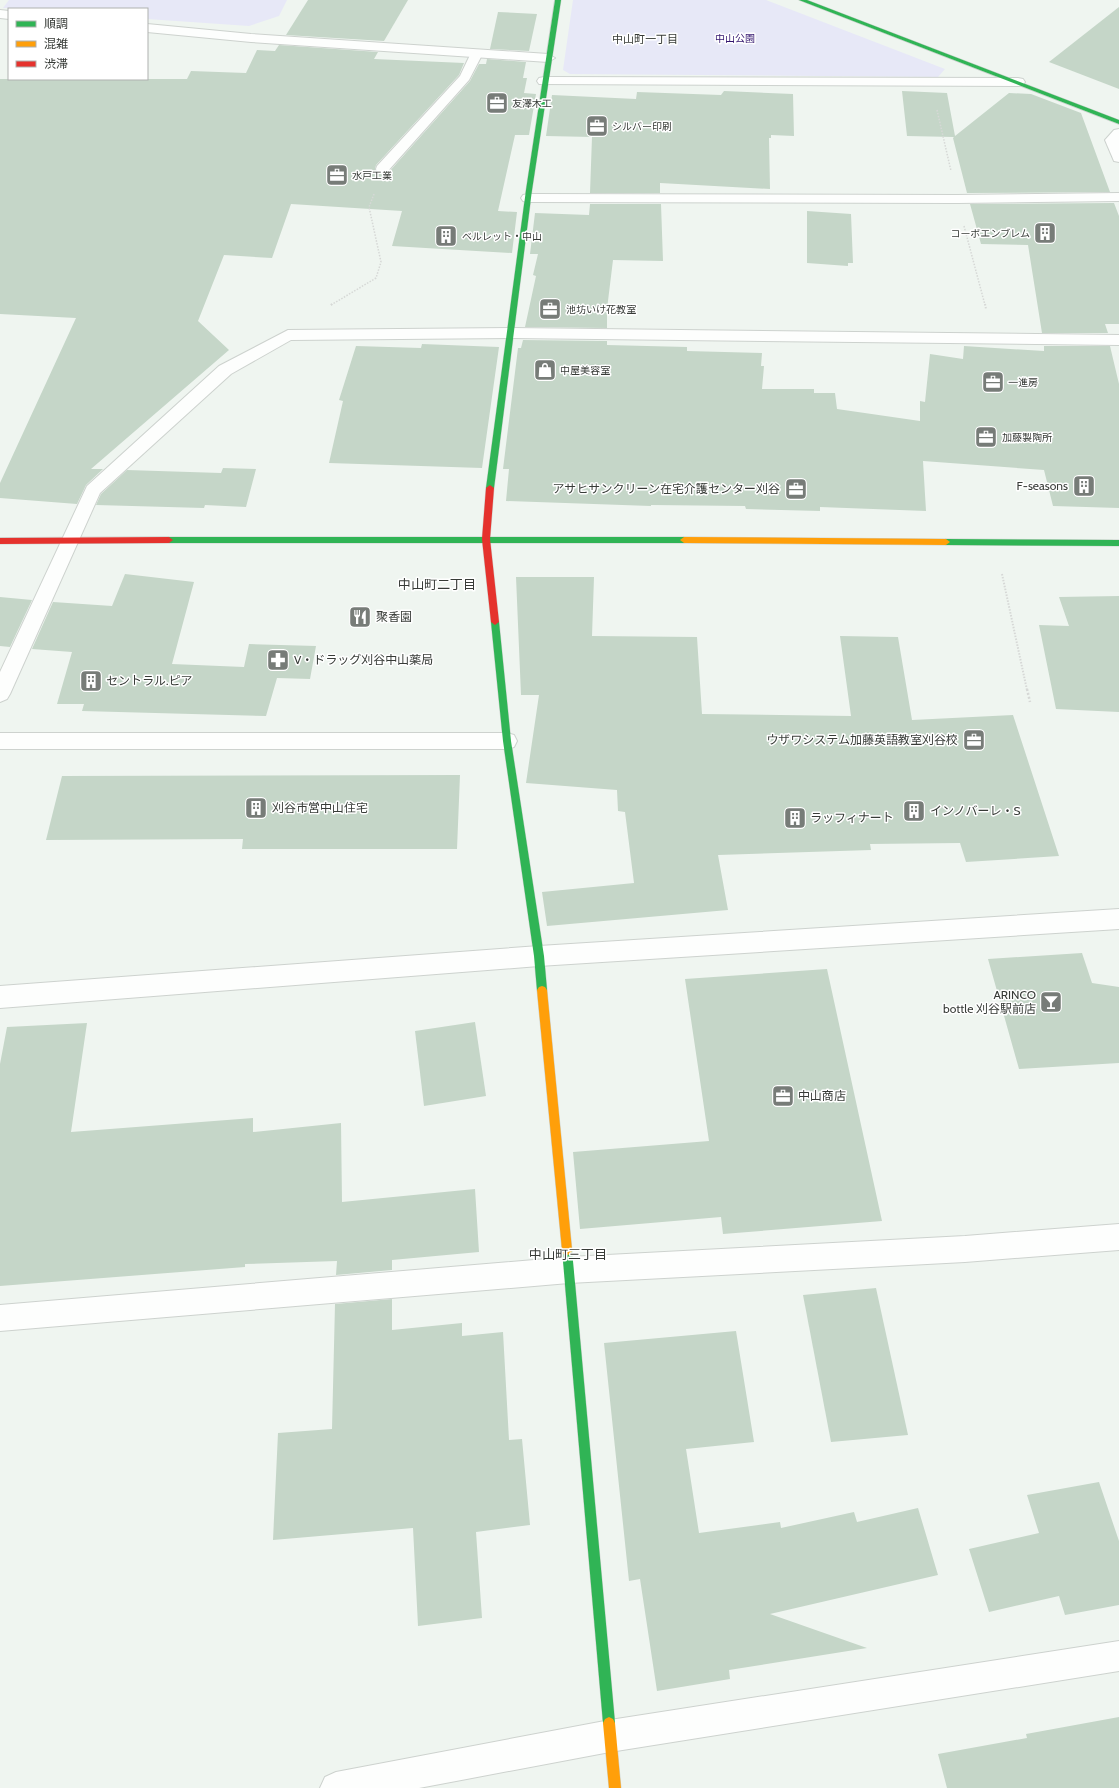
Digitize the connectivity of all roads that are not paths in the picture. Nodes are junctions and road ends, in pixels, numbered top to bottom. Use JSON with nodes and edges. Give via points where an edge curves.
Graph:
{"nodes":[{"id":1,"x":558,"y":0,"type":"edge"},
{"id":2,"x":802,"y":0,"type":"edge"},
{"id":3,"x":148,"y":28,"type":"edge"},
{"id":4,"x":476,"y":55,"type":"junction"},
{"id":5,"x":548,"y":58,"type":"junction"},
{"id":6,"x":544,"y":81,"type":"junction"},
{"id":7,"x":1018,"y":82,"type":"junction"},
{"id":8,"x":1119,"y":122,"type":"edge"},
{"id":9,"x":1119,"y":133,"type":"edge"},
{"id":10,"x":1119,"y":158,"type":"edge"},
{"id":11,"x":382,"y":169,"type":"road end"},
{"id":12,"x":1119,"y":197,"type":"edge"},
{"id":13,"x":528,"y":198,"type":"junction"},
{"id":14,"x":512,"y":333,"type":"junction"},
{"id":15,"x":1119,"y":340,"type":"edge"},
{"id":16,"x":486,"y":539,"type":"junction"},
{"id":17,"x":0,"y":541,"type":"edge"},
{"id":18,"x":68,"y":541,"type":"junction"},
{"id":19,"x":1119,"y":543,"type":"edge"},
{"id":20,"x":0,"y":694,"type":"edge"},
{"id":21,"x":0,"y":740,"type":"edge"},
{"id":22,"x":507,"y":741,"type":"junction"},
{"id":23,"x":1119,"y":919,"type":"edge"},
{"id":24,"x":539,"y":956,"type":"junction"},
{"id":25,"x":0,"y":997,"type":"edge"},
{"id":26,"x":1119,"y":1237,"type":"edge"},
{"id":27,"x":569,"y":1270,"type":"junction"},
{"id":28,"x":0,"y":1318,"type":"edge"},
{"id":29,"x":1119,"y":1656,"type":"edge"},
{"id":30,"x":610,"y":1736,"type":"junction"},
{"id":31,"x":336,"y":1788,"type":"edge"},
{"id":32,"x":615,"y":1788,"type":"edge"}],
"edges":[{"from":1,"to":5,"type":"street"},
{"from":2,"to":7,"type":"street"},
{"from":3,"to":4,"type":"street"},
{"from":4,"to":5,"type":"street"},
{"from":4,"to":11,"type":"lane","via":[[465,77]]},
{"from":5,"to":6,"type":"street"},
{"from":6,"to":7,"type":"street"},
{"from":6,"to":13,"type":"street"},
{"from":7,"to":8,"type":"street"},
{"from":9,"to":10,"type":"street","via":[[1112,140]]},
{"from":12,"to":13,"type":"street"},
{"from":13,"to":14,"type":"street"},
{"from":14,"to":15,"type":"street"},
{"from":14,"to":16,"type":"street","via":[[487,509]]},
{"from":14,"to":18,"type":"street","via":[[288,335],[224,370],[93,490]]},
{"from":16,"to":18,"type":"street"},
{"from":16,"to":19,"type":"street"},
{"from":16,"to":22,"type":"street"},
{"from":17,"to":18,"type":"street"},
{"from":18,"to":20,"type":"street"},
{"from":21,"to":22,"type":"street"},
{"from":22,"to":24,"type":"street"},
{"from":23,"to":24,"type":"street"},
{"from":24,"to":25,"type":"street"},
{"from":24,"to":27,"type":"street"},
{"from":26,"to":27,"type":"street","via":[[965,1249]]},
{"from":27,"to":28,"type":"street"},
{"from":27,"to":30,"type":"street"},
{"from":29,"to":30,"type":"street"},
{"from":30,"to":31,"type":"street"},
{"from":30,"to":32,"type":"street"}]}
